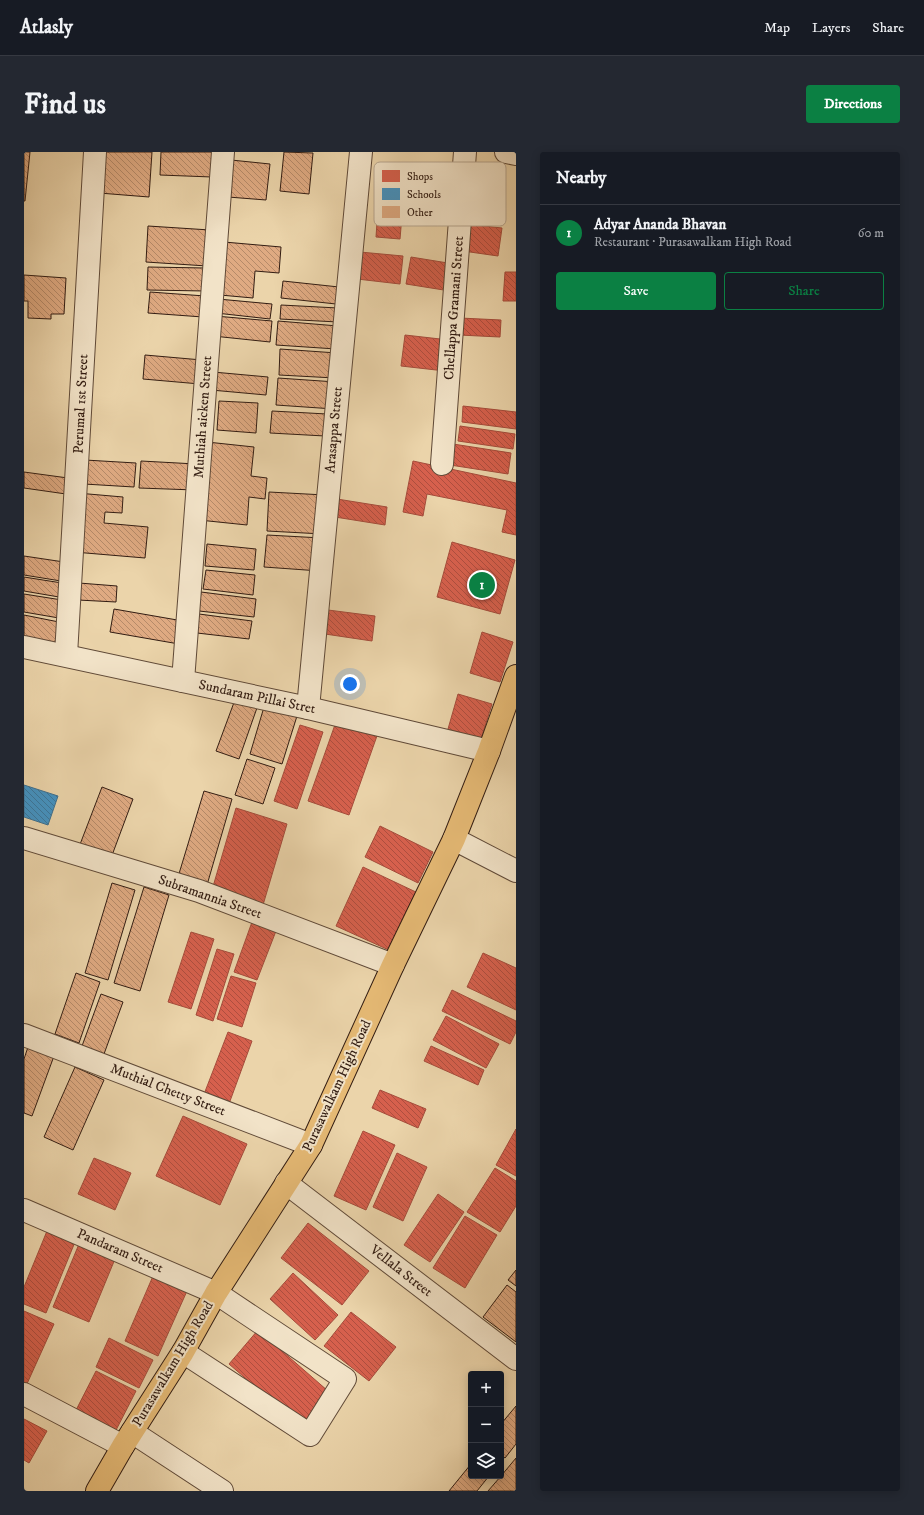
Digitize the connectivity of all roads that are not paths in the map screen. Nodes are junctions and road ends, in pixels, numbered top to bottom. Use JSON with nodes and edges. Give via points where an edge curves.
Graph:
{"nodes":[{"id":1,"x":95,"y":152,"type":"edge"},
{"id":2,"x":223,"y":152,"type":"edge"},
{"id":3,"x":361,"y":152,"type":"edge"},
{"id":4,"x":465,"y":152,"type":"edge"},
{"id":5,"x":506,"y":152,"type":"edge"},
{"id":6,"x":516,"y":154,"type":"edge"},
{"id":7,"x":464,"y":162,"type":"edge"},
{"id":8,"x":460,"y":226,"type":"edge"},
{"id":9,"x":442,"y":464,"type":"dead end"},
{"id":10,"x":24,"y":647,"type":"edge"},
{"id":11,"x":66,"y":655,"type":"junction"},
{"id":12,"x":516,"y":676,"type":"edge"},
{"id":13,"x":183,"y":681,"type":"junction"},
{"id":14,"x":308,"y":708,"type":"junction"},
{"id":15,"x":489,"y":751,"type":"junction"},
{"id":16,"x":24,"y":838,"type":"edge"},
{"id":17,"x":454,"y":840,"type":"junction"},
{"id":18,"x":516,"y":871,"type":"edge"},
{"id":19,"x":393,"y":965,"type":"junction"},
{"id":20,"x":24,"y":1035,"type":"edge"},
{"id":21,"x":311,"y":1145,"type":"junction"},
{"id":22,"x":286,"y":1183,"type":"junction"},
{"id":23,"x":24,"y":1210,"type":"edge"},
{"id":24,"x":216,"y":1293,"type":"junction"},
{"id":25,"x":183,"y":1352,"type":"junction"},
{"id":26,"x":516,"y":1359,"type":"edge"},
{"id":27,"x":24,"y":1394,"type":"edge"},
{"id":28,"x":128,"y":1439,"type":"junction"},
{"id":29,"x":97,"y":1491,"type":"edge"},
{"id":30,"x":222,"y":1491,"type":"edge"}],
"edges":[{"from":1,"to":11,"type":"street","name":"Perumal 1st Street"},
{"from":2,"to":13,"type":"street","name":"Muthiah aicken Street"},
{"from":3,"to":14,"type":"street","name":"Arasappa Street"},
{"from":4,"to":7,"type":"street","name":"Chellappa Gramani Street"},
{"from":5,"to":6,"type":"street"},
{"from":8,"to":9,"type":"street","name":"Chellappa Gramani Street"},
{"from":10,"to":11,"type":"street","name":"Sundaram Pillai Stret"},
{"from":11,"to":13,"type":"street","name":"Sundaram Pillai Stret"},
{"from":12,"to":15,"type":"main road","name":"Purasawalkam High Road"},
{"from":13,"to":14,"type":"street","name":"Sundaram Pillai Stret"},
{"from":14,"to":15,"type":"street","name":"Sundaram Pillai Stret"},
{"from":15,"to":17,"type":"main road","name":"Purasawalkam High Road"},
{"from":16,"to":19,"type":"street","name":"Subramannia Street","via":[[199,891]]},
{"from":17,"to":18,"type":"street"},
{"from":17,"to":19,"type":"main road","name":"Purasawalkam High Road"},
{"from":19,"to":21,"type":"main road","name":"Purasawalkam High Road"},
{"from":20,"to":21,"type":"street","name":"Muthial Chetty Street"},
{"from":21,"to":22,"type":"main road","name":"Purasawalkam High Road"},
{"from":22,"to":24,"type":"main road","name":"Purasawalkam High Road"},
{"from":22,"to":26,"type":"street","name":"Vellala Street"},
{"from":23,"to":24,"type":"street","name":"Pandaram Street"},
{"from":24,"to":25,"type":"main road","name":"Purasawalkam High Road"},
{"from":24,"to":25,"type":"street","name":"Pandaram Street","via":[[345,1379],[310,1435]]},
{"from":25,"to":28,"type":"main road","name":"Purasawalkam High Road"},
{"from":27,"to":28,"type":"street"},
{"from":28,"to":29,"type":"main road","name":"Purasawalkam High Road"},
{"from":28,"to":30,"type":"street"}]}
